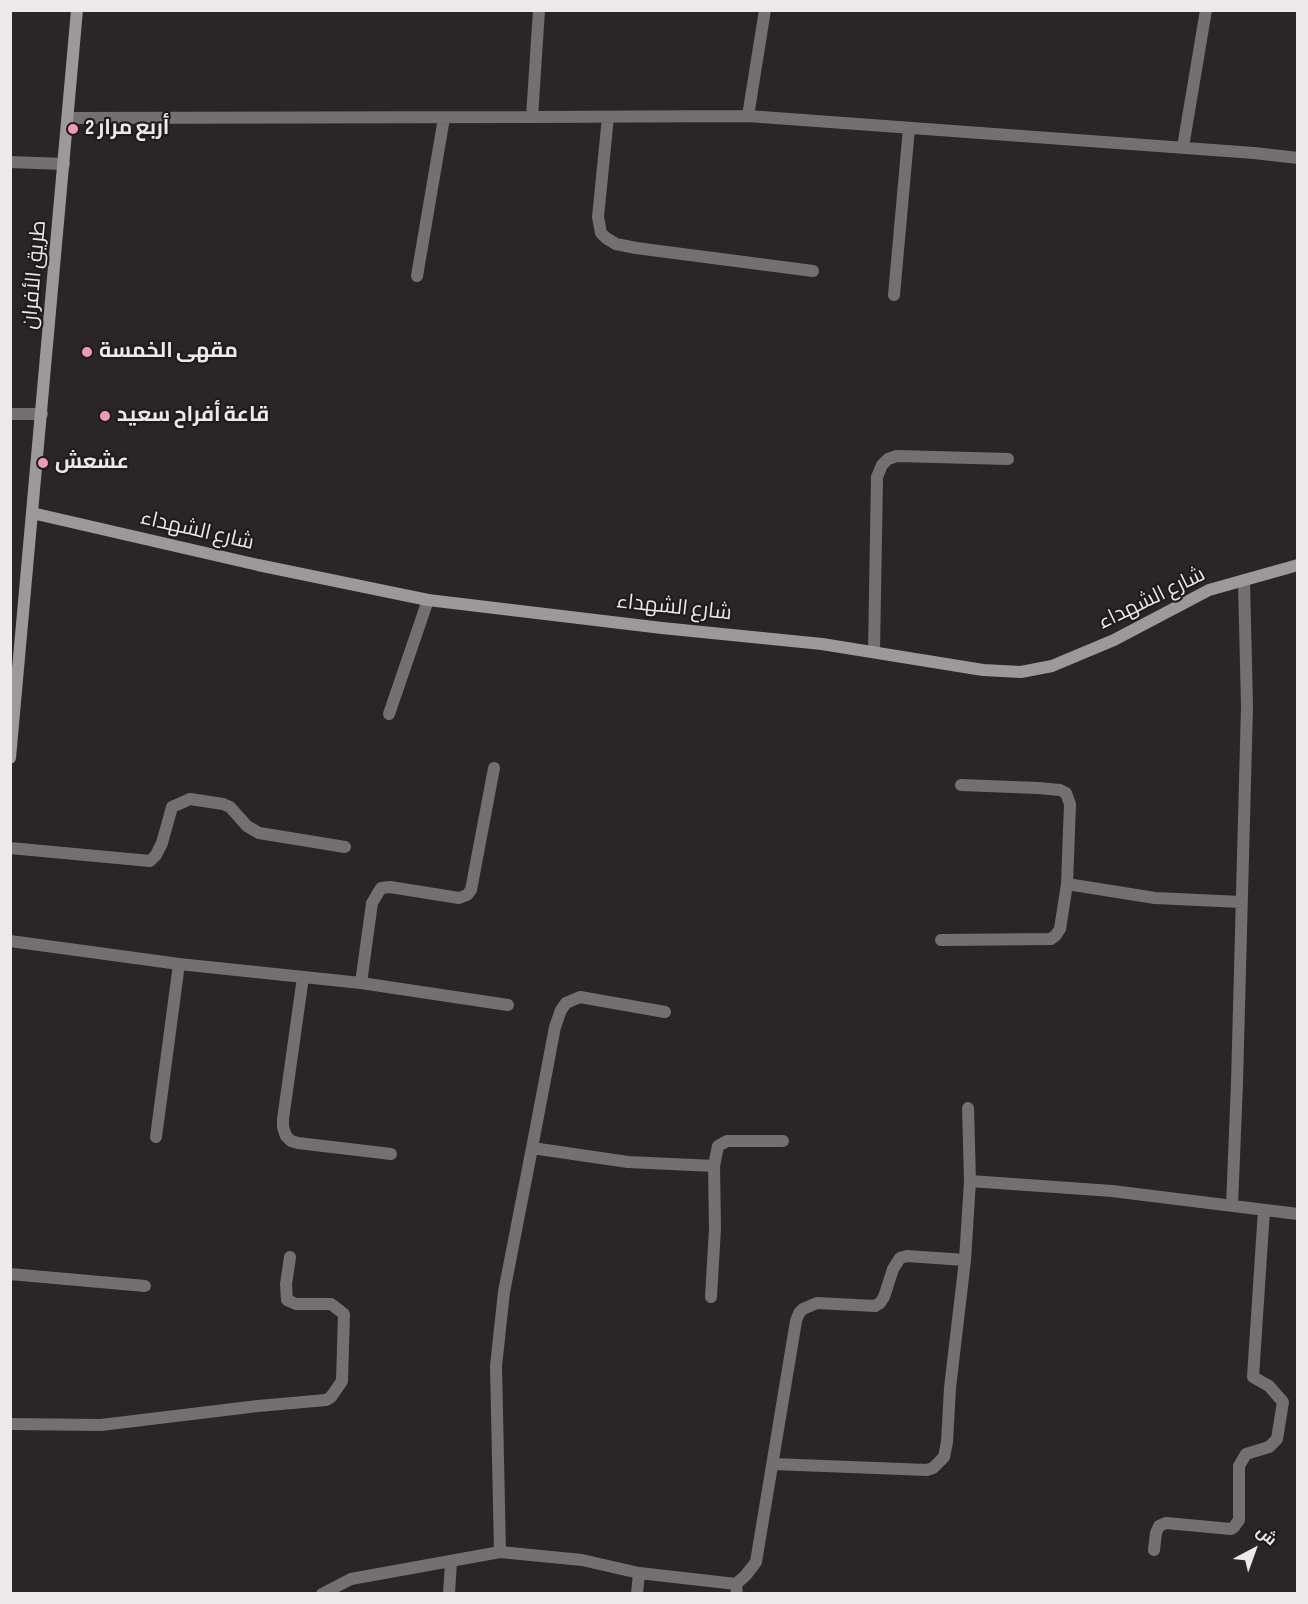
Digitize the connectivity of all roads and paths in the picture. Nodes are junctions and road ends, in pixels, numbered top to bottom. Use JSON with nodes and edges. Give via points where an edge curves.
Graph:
{"nodes":[{"id":1,"x":77,"y":10,"type":"edge"},
{"id":2,"x":539,"y":10,"type":"edge"},
{"id":3,"x":765,"y":10,"type":"edge"},
{"id":4,"x":1206,"y":10,"type":"edge"},
{"id":5,"x":748,"y":116,"type":"junction"},
{"id":6,"x":532,"y":117,"type":"junction"},
{"id":7,"x":608,"y":117,"type":"junction"},
{"id":8,"x":68,"y":118,"type":"junction"},
{"id":9,"x":444,"y":118,"type":"junction"},
{"id":10,"x":909,"y":128,"type":"junction"},
{"id":11,"x":1183,"y":147,"type":"junction"},
{"id":12,"x":1298,"y":158,"type":"edge"},
{"id":13,"x":10,"y":162,"type":"edge"},
{"id":14,"x":64,"y":164,"type":"junction"},
{"id":15,"x":813,"y":271,"type":"dead end"},
{"id":16,"x":417,"y":276,"type":"dead end"},
{"id":17,"x":894,"y":295,"type":"dead end"},
{"id":18,"x":10,"y":414,"type":"edge"},
{"id":19,"x":42,"y":414,"type":"junction"},
{"id":20,"x":1008,"y":459,"type":"dead end"},
{"id":21,"x":32,"y":513,"type":"junction"},
{"id":22,"x":1298,"y":565,"type":"edge"},
{"id":23,"x":1244,"y":582,"type":"junction"},
{"id":24,"x":428,"y":600,"type":"junction"},
{"id":25,"x":874,"y":652,"type":"junction"},
{"id":26,"x":13,"y":702,"type":"edge"},
{"id":27,"x":389,"y":714,"type":"dead end"},
{"id":28,"x":10,"y":758,"type":"edge"},
{"id":29,"x":494,"y":768,"type":"dead end"},
{"id":30,"x":961,"y":784,"type":"dead end"},
{"id":31,"x":345,"y":847,"type":"dead end"},
{"id":32,"x":10,"y":848,"type":"edge"},
{"id":33,"x":1067,"y":884,"type":"junction"},
{"id":34,"x":1241,"y":902,"type":"junction"},
{"id":35,"x":941,"y":940,"type":"dead end"},
{"id":36,"x":10,"y":941,"type":"edge"},
{"id":37,"x":179,"y":964,"type":"junction"},
{"id":38,"x":303,"y":976,"type":"junction"},
{"id":39,"x":361,"y":983,"type":"junction"},
{"id":40,"x":508,"y":1005,"type":"dead end"},
{"id":41,"x":665,"y":1012,"type":"dead end"},
{"id":42,"x":968,"y":1108,"type":"dead end"},
{"id":43,"x":156,"y":1137,"type":"dead end"},
{"id":44,"x":783,"y":1141,"type":"dead end"},
{"id":45,"x":532,"y":1148,"type":"junction"},
{"id":46,"x":391,"y":1154,"type":"dead end"},
{"id":47,"x":714,"y":1166,"type":"junction"},
{"id":48,"x":970,"y":1181,"type":"junction"},
{"id":49,"x":1232,"y":1206,"type":"junction"},
{"id":50,"x":1264,"y":1210,"type":"junction"},
{"id":51,"x":1298,"y":1214,"type":"edge"},
{"id":52,"x":290,"y":1257,"type":"dead end"},
{"id":53,"x":965,"y":1260,"type":"junction"},
{"id":54,"x":10,"y":1274,"type":"edge"},
{"id":55,"x":145,"y":1286,"type":"dead end"},
{"id":56,"x":711,"y":1297,"type":"dead end"},
{"id":57,"x":10,"y":1424,"type":"edge"},
{"id":58,"x":772,"y":1464,"type":"junction"},
{"id":59,"x":1154,"y":1550,"type":"dead end"},
{"id":60,"x":500,"y":1552,"type":"junction"},
{"id":61,"x":451,"y":1562,"type":"junction"},
{"id":62,"x":639,"y":1573,"type":"junction"},
{"id":63,"x":736,"y":1589,"type":"edge"},
{"id":64,"x":322,"y":1593,"type":"edge"},
{"id":65,"x":449,"y":1593,"type":"edge"},
{"id":66,"x":637,"y":1593,"type":"edge"}],
"edges":[{"from":1,"to":8,"type":"street","name":"طريق الأفران"},
{"from":2,"to":6,"type":"street"},
{"from":3,"to":5,"type":"street"},
{"from":4,"to":11,"type":"street"},
{"from":5,"to":7,"type":"street"},
{"from":5,"to":10,"type":"street"},
{"from":6,"to":7,"type":"street"},
{"from":6,"to":9,"type":"street"},
{"from":7,"to":15,"type":"street","via":[[598,217],[606,238],[636,248]]},
{"from":8,"to":9,"type":"street"},
{"from":8,"to":14,"type":"street","name":"طريق الأفران"},
{"from":9,"to":16,"type":"street"},
{"from":10,"to":11,"type":"street"},
{"from":10,"to":17,"type":"street"},
{"from":11,"to":12,"type":"street"},
{"from":13,"to":14,"type":"street"},
{"from":14,"to":19,"type":"street","name":"طريق الأفران"},
{"from":18,"to":19,"type":"street"},
{"from":19,"to":21,"type":"street","name":"طريق الأفران"},
{"from":20,"to":25,"type":"street","via":[[897,456],[882,465],[877,477]]},
{"from":21,"to":24,"type":"street","name":"شارع الشهداء"},
{"from":21,"to":26,"type":"street","name":"طريق الأفران"},
{"from":22,"to":23,"type":"street","name":"شارع الشهداء"},
{"from":23,"to":25,"type":"street","name":"شارع الشهداء","via":[[1209,590],[1114,640],[1052,666],[1021,672],[983,670]]},
{"from":23,"to":34,"type":"street","via":[[1246,706]]},
{"from":24,"to":25,"type":"street","name":"شارع الشهداء"},
{"from":24,"to":27,"type":"street"},
{"from":26,"to":28,"type":"street","name":"طريق الأفران"},
{"from":29,"to":39,"type":"street","via":[[471,890],[459,898],[381,888],[372,903]]},
{"from":30,"to":33,"type":"street","via":[[1066,793],[1070,804]]},
{"from":31,"to":32,"type":"street","via":[[259,833],[230,807],[190,799],[172,807],[162,843],[150,861]]},
{"from":33,"to":34,"type":"street","via":[[1155,898]]},
{"from":33,"to":35,"type":"street","via":[[1060,929],[1051,939]]},
{"from":34,"to":49,"type":"street"},
{"from":36,"to":37,"type":"street"},
{"from":37,"to":38,"type":"street"},
{"from":37,"to":43,"type":"street"},
{"from":38,"to":39,"type":"street"},
{"from":38,"to":46,"type":"street","via":[[283,1119],[286,1136],[298,1143]]},
{"from":39,"to":40,"type":"street"},
{"from":41,"to":45,"type":"street","via":[[580,997],[566,1003],[555,1027]]},
{"from":42,"to":48,"type":"street"},
{"from":44,"to":47,"type":"street","via":[[726,1141],[718,1146]]},
{"from":45,"to":47,"type":"street","via":[[628,1162]]},
{"from":45,"to":60,"type":"street","via":[[504,1292],[496,1366]]},
{"from":47,"to":56,"type":"street"},
{"from":48,"to":49,"type":"street","via":[[1112,1191]]},
{"from":48,"to":53,"type":"street"},
{"from":49,"to":50,"type":"street"},
{"from":50,"to":51,"type":"street"},
{"from":50,"to":59,"type":"street","via":[[1252,1377],[1269,1386],[1283,1402],[1277,1439],[1269,1447],[1246,1454],[1239,1466],[1239,1520],[1234,1527],[1166,1523],[1159,1526]]},
{"from":52,"to":57,"type":"street","via":[[287,1300],[296,1304],[331,1304],[344,1314],[342,1381],[326,1400],[101,1425]]},
{"from":53,"to":58,"type":"street","via":[[900,1258],[884,1297],[875,1306],[817,1304],[802,1309],[796,1322]]},
{"from":53,"to":58,"type":"street","via":[[944,1457],[927,1470]]},
{"from":54,"to":55,"type":"street"},
{"from":58,"to":63,"type":"street","via":[[756,1562]]},
{"from":60,"to":61,"type":"street"},
{"from":60,"to":62,"type":"street","via":[[582,1560]]},
{"from":61,"to":64,"type":"street","via":[[351,1579]]},
{"from":61,"to":65,"type":"street"},
{"from":62,"to":63,"type":"street"},
{"from":62,"to":66,"type":"street"}]}
